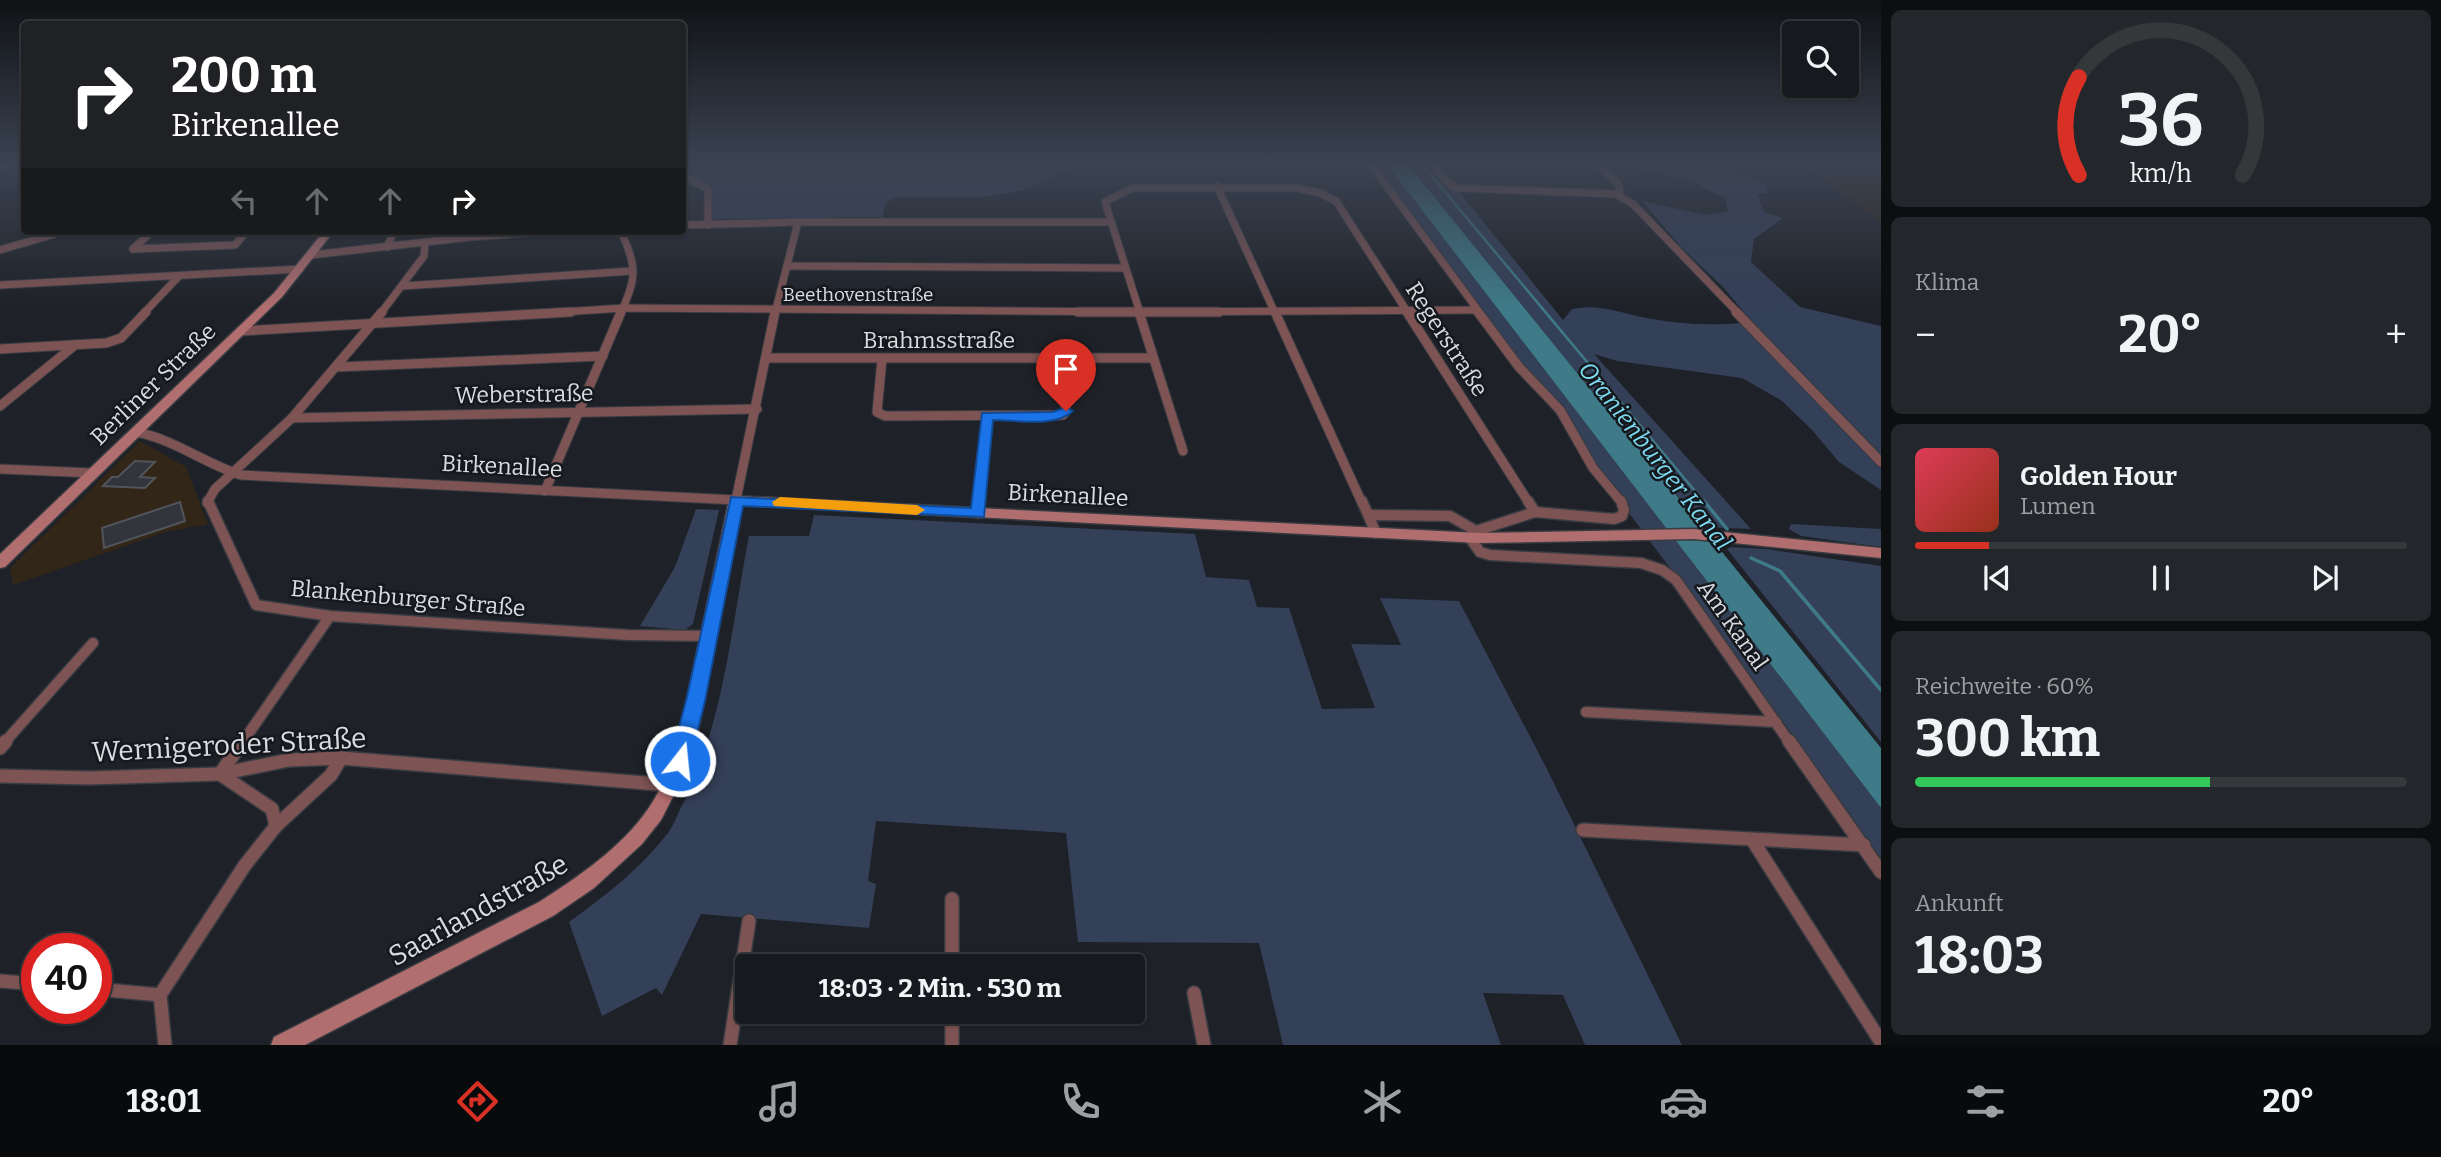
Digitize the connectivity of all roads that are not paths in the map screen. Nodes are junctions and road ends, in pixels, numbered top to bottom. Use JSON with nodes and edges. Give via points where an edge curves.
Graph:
{"nodes":[{"id":1,"x":708,"y":211,"type":"edge"},
{"id":2,"x":1107,"y":211,"type":"edge"},
{"id":3,"x":1229,"y":211,"type":"edge"},
{"id":4,"x":1342,"y":211,"type":"edge"},
{"id":5,"x":1405,"y":211,"type":"edge"},
{"id":6,"x":1640,"y":211,"type":"edge"},
{"id":7,"x":798,"y":222,"type":"junction"},
{"id":8,"x":1110,"y":222,"type":"junction"},
{"id":9,"x":686,"y":225,"type":"edge"},
{"id":10,"x":708,"y":225,"type":"junction"},
{"id":11,"x":51,"y":235,"type":"edge"},
{"id":12,"x":148,"y":235,"type":"edge"},
{"id":13,"x":243,"y":235,"type":"edge"},
{"id":14,"x":326,"y":235,"type":"edge"},
{"id":15,"x":392,"y":235,"type":"edge"},
{"id":16,"x":507,"y":235,"type":"edge"},
{"id":17,"x":623,"y":235,"type":"edge"},
{"id":18,"x":425,"y":242,"type":"junction"},
{"id":19,"x":387,"y":247,"type":"junction"},
{"id":20,"x":0,"y":250,"type":"edge"},
{"id":21,"x":311,"y":255,"type":"junction"},
{"id":22,"x":787,"y":266,"type":"junction"},
{"id":23,"x":1124,"y":268,"type":"junction"},
{"id":24,"x":300,"y":269,"type":"junction"},
{"id":25,"x":632,"y":271,"type":"junction"},
{"id":26,"x":179,"y":276,"type":"junction"},
{"id":27,"x":0,"y":285,"type":"edge"},
{"id":28,"x":403,"y":286,"type":"junction"},
{"id":29,"x":624,"y":308,"type":"junction"},
{"id":30,"x":776,"y":309,"type":"junction"},
{"id":31,"x":1476,"y":310,"type":"junction"},
{"id":32,"x":1276,"y":311,"type":"junction"},
{"id":33,"x":1406,"y":311,"type":"junction"},
{"id":34,"x":1139,"y":312,"type":"junction"},
{"id":35,"x":372,"y":324,"type":"junction"},
{"id":36,"x":241,"y":331,"type":"junction"},
{"id":37,"x":76,"y":345,"type":"junction"},
{"id":38,"x":0,"y":349,"type":"edge"},
{"id":39,"x":604,"y":356,"type":"junction"},
{"id":40,"x":766,"y":358,"type":"junction"},
{"id":41,"x":1153,"y":358,"type":"junction"},
{"id":42,"x":882,"y":359,"type":"junction"},
{"id":43,"x":1058,"y":360,"type":"junction"},
{"id":44,"x":337,"y":367,"type":"junction"},
{"id":45,"x":0,"y":406,"type":"edge"},
{"id":46,"x":757,"y":409,"type":"junction"},
{"id":47,"x":578,"y":413,"type":"junction"},
{"id":48,"x":987,"y":416,"type":"junction"},
{"id":49,"x":292,"y":418,"type":"junction"},
{"id":50,"x":136,"y":432,"type":"junction"},
{"id":51,"x":1184,"y":451,"type":"dead end"},
{"id":52,"x":1881,"y":462,"type":"edge"},
{"id":53,"x":0,"y":469,"type":"edge"},
{"id":54,"x":93,"y":473,"type":"junction"},
{"id":55,"x":233,"y":473,"type":"junction"},
{"id":56,"x":545,"y":491,"type":"junction"},
{"id":57,"x":736,"y":500,"type":"junction"},
{"id":58,"x":1535,"y":512,"type":"junction"},
{"id":59,"x":978,"y":513,"type":"junction"},
{"id":60,"x":1369,"y":514,"type":"junction"},
{"id":61,"x":1376,"y":533,"type":"junction"},
{"id":62,"x":1475,"y":535,"type":"junction"},
{"id":63,"x":1881,"y":553,"type":"edge"},
{"id":64,"x":0,"y":563,"type":"edge"},
{"id":65,"x":330,"y":616,"type":"junction"},
{"id":66,"x":709,"y":636,"type":"junction"},
{"id":67,"x":93,"y":643,"type":"dead end"},
{"id":68,"x":1586,"y":712,"type":"dead end"},
{"id":69,"x":1776,"y":722,"type":"junction"},
{"id":70,"x":0,"y":748,"type":"edge"},
{"id":71,"x":341,"y":758,"type":"junction"},
{"id":72,"x":220,"y":774,"type":"junction"},
{"id":73,"x":0,"y":776,"type":"edge"},
{"id":74,"x":670,"y":785,"type":"junction"},
{"id":75,"x":276,"y":826,"type":"junction"},
{"id":76,"x":1584,"y":830,"type":"dead end"},
{"id":77,"x":1753,"y":841,"type":"junction"},
{"id":78,"x":1864,"y":845,"type":"junction"},
{"id":79,"x":1881,"y":872,"type":"edge"},
{"id":80,"x":952,"y":899,"type":"dead end"},
{"id":81,"x":750,"y":921,"type":"dead end"},
{"id":82,"x":952,"y":954,"type":"edge"},
{"id":83,"x":0,"y":981,"type":"edge"},
{"id":84,"x":21,"y":983,"type":"edge"},
{"id":85,"x":112,"y":990,"type":"edge"},
{"id":86,"x":1194,"y":993,"type":"dead end"},
{"id":87,"x":160,"y":995,"type":"junction"},
{"id":88,"x":952,"y":1024,"type":"edge"},
{"id":89,"x":1881,"y":1042,"type":"edge"},
{"id":90,"x":165,"y":1045,"type":"edge"},
{"id":91,"x":282,"y":1045,"type":"edge"},
{"id":92,"x":730,"y":1045,"type":"edge"},
{"id":93,"x":952,"y":1045,"type":"edge"},
{"id":94,"x":1204,"y":1045,"type":"edge"}],
"edges":[{"from":1,"to":10,"type":"street"},
{"from":2,"to":8,"type":"street"},
{"from":3,"to":32,"type":"street"},
{"from":4,"to":33,"type":"street","name":"Regerstraße"},
{"from":5,"to":31,"type":"street"},
{"from":6,"to":52,"type":"street"},
{"from":7,"to":8,"type":"street"},
{"from":7,"to":10,"type":"street"},
{"from":7,"to":22,"type":"street"},
{"from":8,"to":23,"type":"street"},
{"from":9,"to":10,"type":"street"},
{"from":11,"to":20,"type":"street"},
{"from":12,"to":13,"type":"street","via":[[133,249],[234,245]]},
{"from":14,"to":21,"type":"street","name":"Berliner Straße"},
{"from":15,"to":19,"type":"street"},
{"from":16,"to":18,"type":"street"},
{"from":17,"to":25,"type":"street","via":[[634,263]]},
{"from":18,"to":19,"type":"street"},
{"from":18,"to":28,"type":"street","via":[[424,256]]},
{"from":19,"to":21,"type":"street"},
{"from":21,"to":24,"type":"street","name":"Berliner Straße"},
{"from":22,"to":23,"type":"street"},
{"from":22,"to":30,"type":"street"},
{"from":23,"to":34,"type":"street"},
{"from":24,"to":26,"type":"street"},
{"from":24,"to":36,"type":"street","name":"Berliner Straße"},
{"from":25,"to":28,"type":"street"},
{"from":25,"to":29,"type":"street"},
{"from":26,"to":27,"type":"street"},
{"from":26,"to":37,"type":"street","via":[[121,338]]},
{"from":28,"to":35,"type":"street"},
{"from":29,"to":30,"type":"street","name":"Beethovenstraße"},
{"from":29,"to":35,"type":"street","name":"Beethovenstraße"},
{"from":29,"to":39,"type":"street"},
{"from":30,"to":34,"type":"street","name":"Beethovenstraße"},
{"from":30,"to":40,"type":"street"},
{"from":31,"to":33,"type":"street","name":"Beethovenstraße"},
{"from":31,"to":58,"type":"street","via":[[1518,367],[1560,410],[1587,459],[1624,510],[1614,519]]},
{"from":32,"to":33,"type":"street","name":"Beethovenstraße"},
{"from":32,"to":34,"type":"street","name":"Beethovenstraße"},
{"from":32,"to":60,"type":"street"},
{"from":33,"to":58,"type":"street","name":"Regerstraße"},
{"from":34,"to":41,"type":"street"},
{"from":35,"to":36,"type":"street","name":"Beethovenstraße"},
{"from":35,"to":44,"type":"street"},
{"from":36,"to":50,"type":"street","name":"Berliner Straße"},
{"from":37,"to":38,"type":"street"},
{"from":37,"to":45,"type":"street"},
{"from":39,"to":44,"type":"street"},
{"from":39,"to":47,"type":"street"},
{"from":40,"to":42,"type":"street","name":"Brahmsstraße"},
{"from":40,"to":46,"type":"street"},
{"from":41,"to":43,"type":"street","name":"Brahmsstraße"},
{"from":41,"to":51,"type":"street"},
{"from":42,"to":43,"type":"street","name":"Brahmsstraße"},
{"from":42,"to":48,"type":"street","via":[[877,412],[884,416]]},
{"from":43,"to":48,"type":"street","via":[[1063,415]]},
{"from":44,"to":49,"type":"street"},
{"from":46,"to":47,"type":"street","name":"Weberstraße"},
{"from":46,"to":57,"type":"street"},
{"from":47,"to":49,"type":"street","name":"Weberstraße"},
{"from":47,"to":56,"type":"street"},
{"from":48,"to":59,"type":"street"},
{"from":49,"to":55,"type":"street"},
{"from":50,"to":54,"type":"street","name":"Berliner Straße"},
{"from":50,"to":55,"type":"street","name":"Birkenallee"},
{"from":53,"to":54,"type":"street"},
{"from":54,"to":64,"type":"street","name":"Berliner Straße"},
{"from":55,"to":56,"type":"street","name":"Birkenallee"},
{"from":55,"to":65,"type":"street","name":"Blankenburger Straße","via":[[207,503],[256,605]]},
{"from":56,"to":57,"type":"street","name":"Birkenallee"},
{"from":57,"to":59,"type":"street","name":"Birkenallee"},
{"from":57,"to":66,"type":"street","name":"Saarlandstraße"},
{"from":58,"to":62,"type":"street"},
{"from":59,"to":61,"type":"street","name":"Birkenallee"},
{"from":60,"to":61,"type":"street"},
{"from":60,"to":62,"type":"street","name":"Am Kanal","via":[[1450,516]]},
{"from":61,"to":62,"type":"street","name":"Birkenallee"},
{"from":62,"to":63,"type":"street","name":"Birkenallee","via":[[1544,539],[1721,535]]},
{"from":62,"to":69,"type":"street","name":"Am Kanal","via":[[1480,551],[1490,555],[1641,563],[1662,570],[1676,580]]},
{"from":65,"to":66,"type":"street","name":"Blankenburger Straße"},
{"from":65,"to":72,"type":"street"},
{"from":66,"to":74,"type":"street","name":"Saarlandstraße","via":[[688,736]]},
{"from":67,"to":70,"type":"street"},
{"from":68,"to":69,"type":"street"},
{"from":69,"to":78,"type":"street","name":"Am Kanal"},
{"from":71,"to":72,"type":"street","name":"Wernigeroder Straße","via":[[289,760]]},
{"from":71,"to":74,"type":"street","name":"Wernigeroder Straße"},
{"from":71,"to":75,"type":"street","via":[[331,775]]},
{"from":72,"to":73,"type":"street","name":"Wernigeroder Straße"},
{"from":72,"to":75,"type":"street","via":[[272,808]]},
{"from":74,"to":91,"type":"street","name":"Saarlandstraße","via":[[635,838],[566,897]]},
{"from":75,"to":87,"type":"street"},
{"from":76,"to":77,"type":"street"},
{"from":77,"to":78,"type":"street"},
{"from":77,"to":89,"type":"street"},
{"from":78,"to":79,"type":"street","name":"Am Kanal"},
{"from":80,"to":82,"type":"street"},
{"from":81,"to":92,"type":"street"},
{"from":83,"to":84,"type":"street"},
{"from":85,"to":87,"type":"street"},
{"from":86,"to":94,"type":"street"},
{"from":87,"to":90,"type":"street"},
{"from":88,"to":93,"type":"street"}]}
